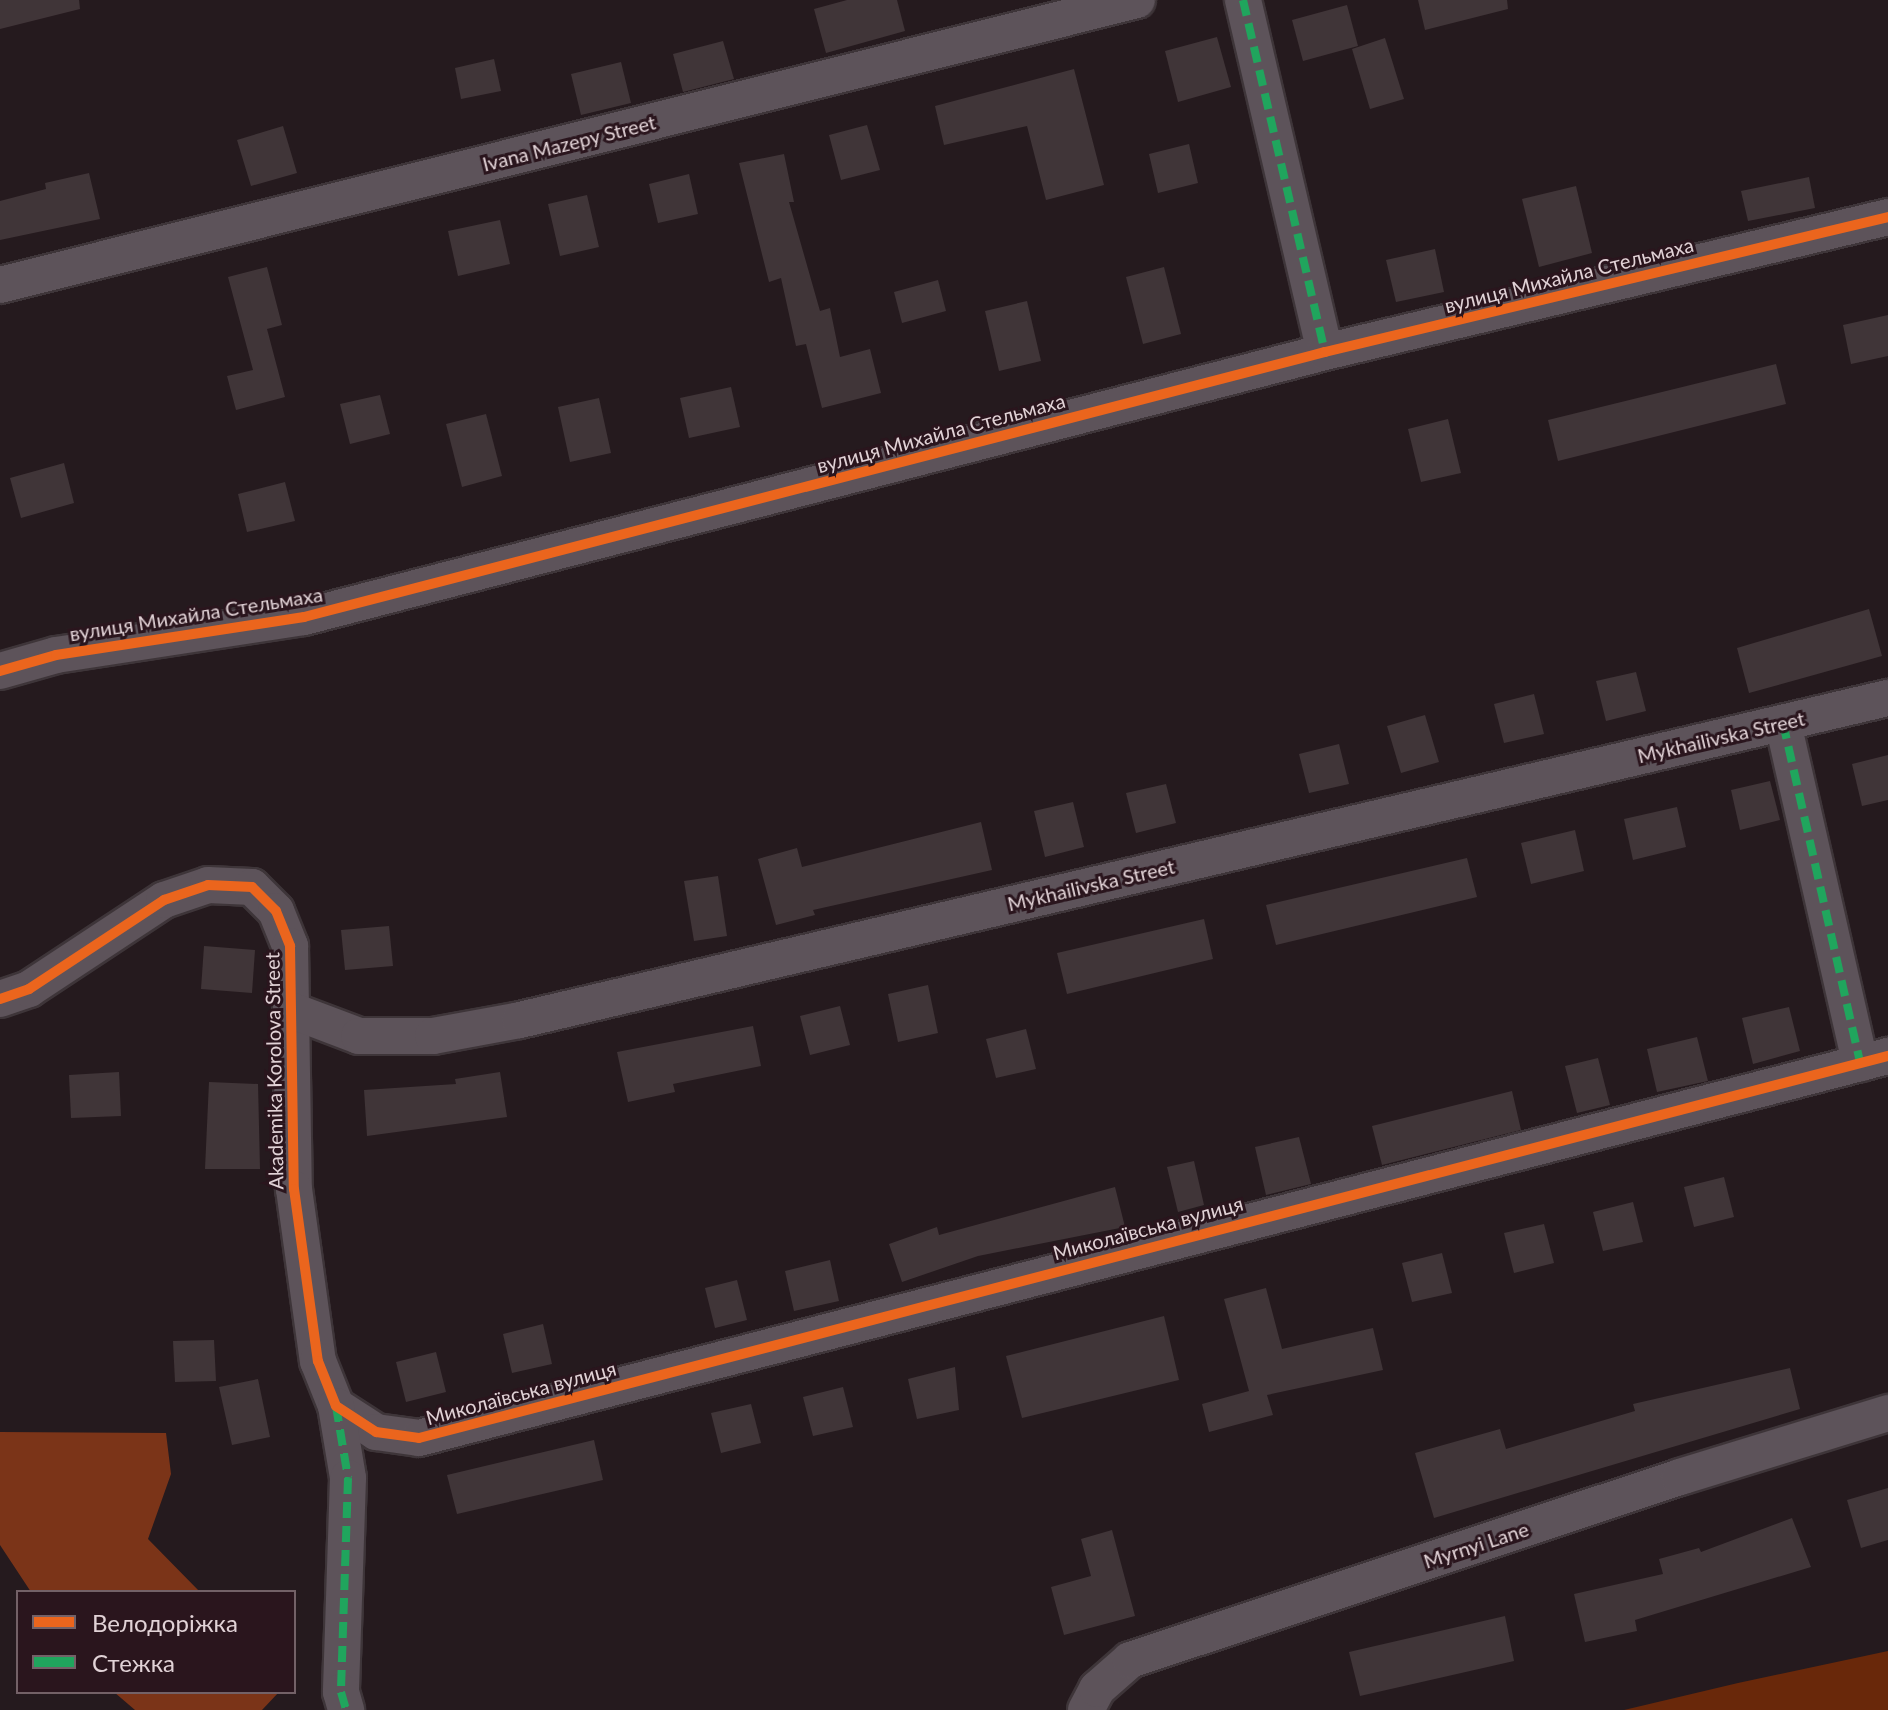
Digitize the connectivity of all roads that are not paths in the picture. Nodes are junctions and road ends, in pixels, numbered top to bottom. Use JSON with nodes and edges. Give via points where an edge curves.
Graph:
{"nodes":[{"id":1,"x":1137,"y":0,"type":"edge"},
{"id":2,"x":1243,"y":0,"type":"edge"},
{"id":3,"x":1888,"y":217,"type":"edge"},
{"id":4,"x":0,"y":285,"type":"edge"},
{"id":5,"x":1325,"y":352,"type":"junction"},
{"id":6,"x":0,"y":671,"type":"edge"},
{"id":7,"x":1888,"y":698,"type":"edge"},
{"id":8,"x":1783,"y":723,"type":"junction"},
{"id":9,"x":0,"y":999,"type":"edge"},
{"id":10,"x":293,"y":1011,"type":"junction"},
{"id":11,"x":1874,"y":1060,"type":"edge"},
{"id":12,"x":336,"y":1406,"type":"junction"},
{"id":13,"x":1888,"y":1413,"type":"edge"},
{"id":14,"x":346,"y":1710,"type":"edge"},
{"id":15,"x":1086,"y":1710,"type":"edge"}],
"edges":[{"from":1,"to":4,"type":"street","name":"Ivana Mazepy Street"},
{"from":2,"to":5,"type":"street"},
{"from":3,"to":5,"type":"street","name":"вулиця Михайла Стельмаха"},
{"from":5,"to":6,"type":"street","name":"вулиця Михайла Стельмаха","via":[[304,617],[56,655]]},
{"from":7,"to":8,"type":"street","name":"Mykhailivska Street"},
{"from":8,"to":10,"type":"street","name":"Mykhailivska Street","via":[[520,1020],[433,1036],[359,1036]]},
{"from":8,"to":11,"type":"street"},
{"from":9,"to":10,"type":"street","name":"Akademika Korolova Street","via":[[29,989],[164,900],[208,885],[252,887],[276,911],[290,946]]},
{"from":10,"to":12,"type":"street","name":"Akademika Korolova Street","via":[[294,1189],[318,1361]]},
{"from":11,"to":12,"type":"street","name":"Миколаївська вулиця","via":[[419,1438],[376,1432]]},
{"from":12,"to":14,"type":"street","name":"Akademika Korolova Street","via":[[348,1478],[341,1692]]},
{"from":13,"to":15,"type":"street","name":"Myrnyi Lane","via":[[1130,1660],[1097,1689]]}]}
